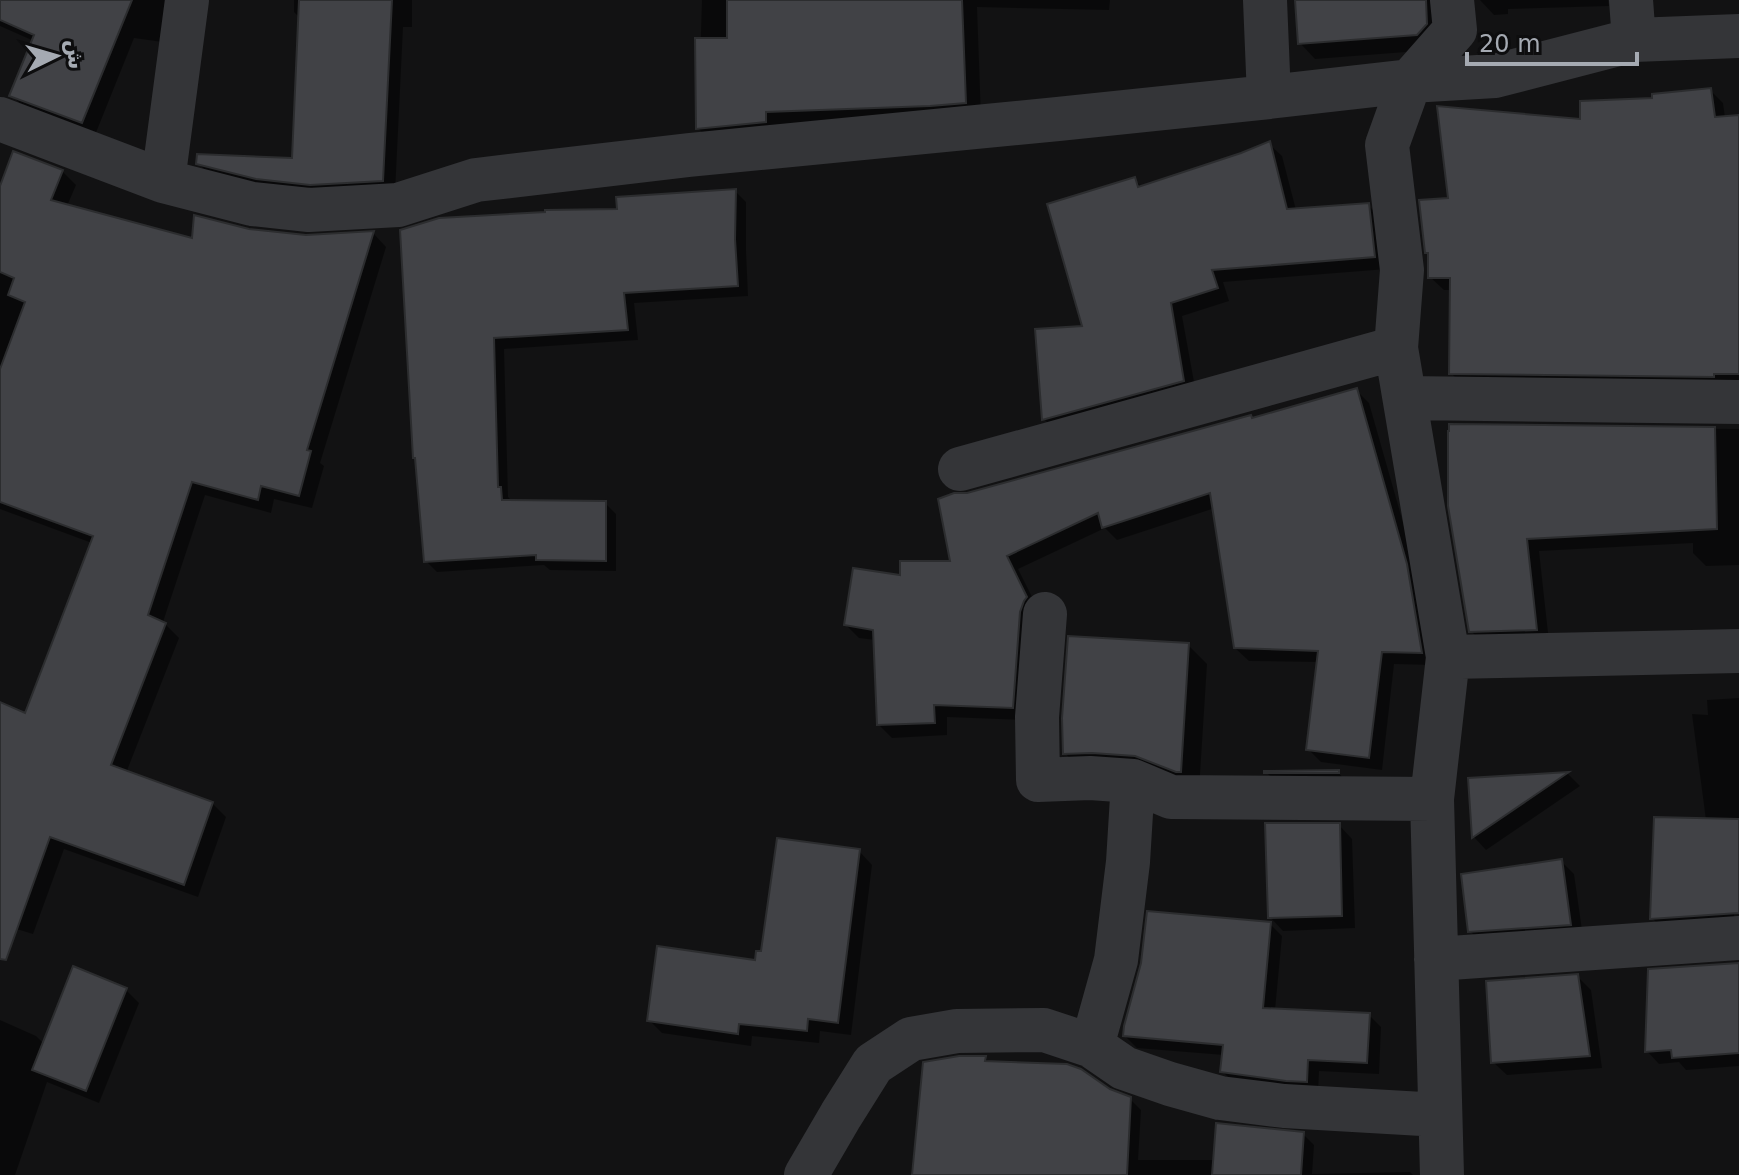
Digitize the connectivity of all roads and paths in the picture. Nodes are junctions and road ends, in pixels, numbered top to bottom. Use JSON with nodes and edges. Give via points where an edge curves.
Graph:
{"nodes":[{"id":1,"x":187,"y":0,"type":"edge"},
{"id":2,"x":1265,"y":0,"type":"edge"},
{"id":3,"x":1452,"y":0,"type":"edge"},
{"id":4,"x":1632,"y":20,"type":"edge"},
{"id":5,"x":1739,"y":36,"type":"edge"},
{"id":6,"x":1410,"y":81,"type":"junction"},
{"id":7,"x":1269,"y":97,"type":"junction"},
{"id":8,"x":0,"y":119,"type":"edge"},
{"id":9,"x":163,"y":181,"type":"junction"},
{"id":10,"x":1396,"y":348,"type":"junction"},
{"id":11,"x":1405,"y":398,"type":"junction"},
{"id":12,"x":1739,"y":402,"type":"edge"},
{"id":13,"x":960,"y":469,"type":"dead end"},
{"id":14,"x":1045,"y":614,"type":"dead end"},
{"id":15,"x":1739,"y":651,"type":"edge"},
{"id":16,"x":1448,"y":657,"type":"junction"},
{"id":17,"x":1133,"y":781,"type":"junction"},
{"id":18,"x":1432,"y":799,"type":"junction"},
{"id":19,"x":1739,"y":938,"type":"edge"},
{"id":20,"x":1436,"y":959,"type":"junction"},
{"id":21,"x":1092,"y":1046,"type":"junction"},
{"id":22,"x":1440,"y":1115,"type":"junction"},
{"id":23,"x":806,"y":1175,"type":"edge"},
{"id":24,"x":1442,"y":1175,"type":"edge"}],
"edges":[{"from":1,"to":9,"type":"street"},
{"from":2,"to":7,"type":"street"},
{"from":3,"to":6,"type":"street","via":[[1455,30]]},
{"from":4,"to":5,"type":"street"},
{"from":4,"to":6,"type":"street","via":[[1495,76]]},
{"from":6,"to":7,"type":"street"},
{"from":6,"to":10,"type":"street","via":[[1387,145],[1402,270]]},
{"from":7,"to":9,"type":"street","via":[[476,180],[398,205],[309,210],[252,204]]},
{"from":8,"to":9,"type":"street"},
{"from":10,"to":11,"type":"street"},
{"from":10,"to":13,"type":"street"},
{"from":11,"to":12,"type":"street"},
{"from":11,"to":16,"type":"street"},
{"from":14,"to":17,"type":"street","via":[[1038,780]]},
{"from":15,"to":16,"type":"street"},
{"from":16,"to":18,"type":"street"},
{"from":17,"to":18,"type":"street","via":[[1171,797]]},
{"from":17,"to":21,"type":"street","via":[[1116,960]]},
{"from":18,"to":20,"type":"street"},
{"from":19,"to":20,"type":"street"},
{"from":20,"to":22,"type":"street"},
{"from":21,"to":22,"type":"street","via":[[1124,1068],[1220,1098]]},
{"from":21,"to":23,"type":"street","via":[[1044,1030],[957,1031],[911,1039],[873,1064]]},
{"from":22,"to":24,"type":"street"}]}
